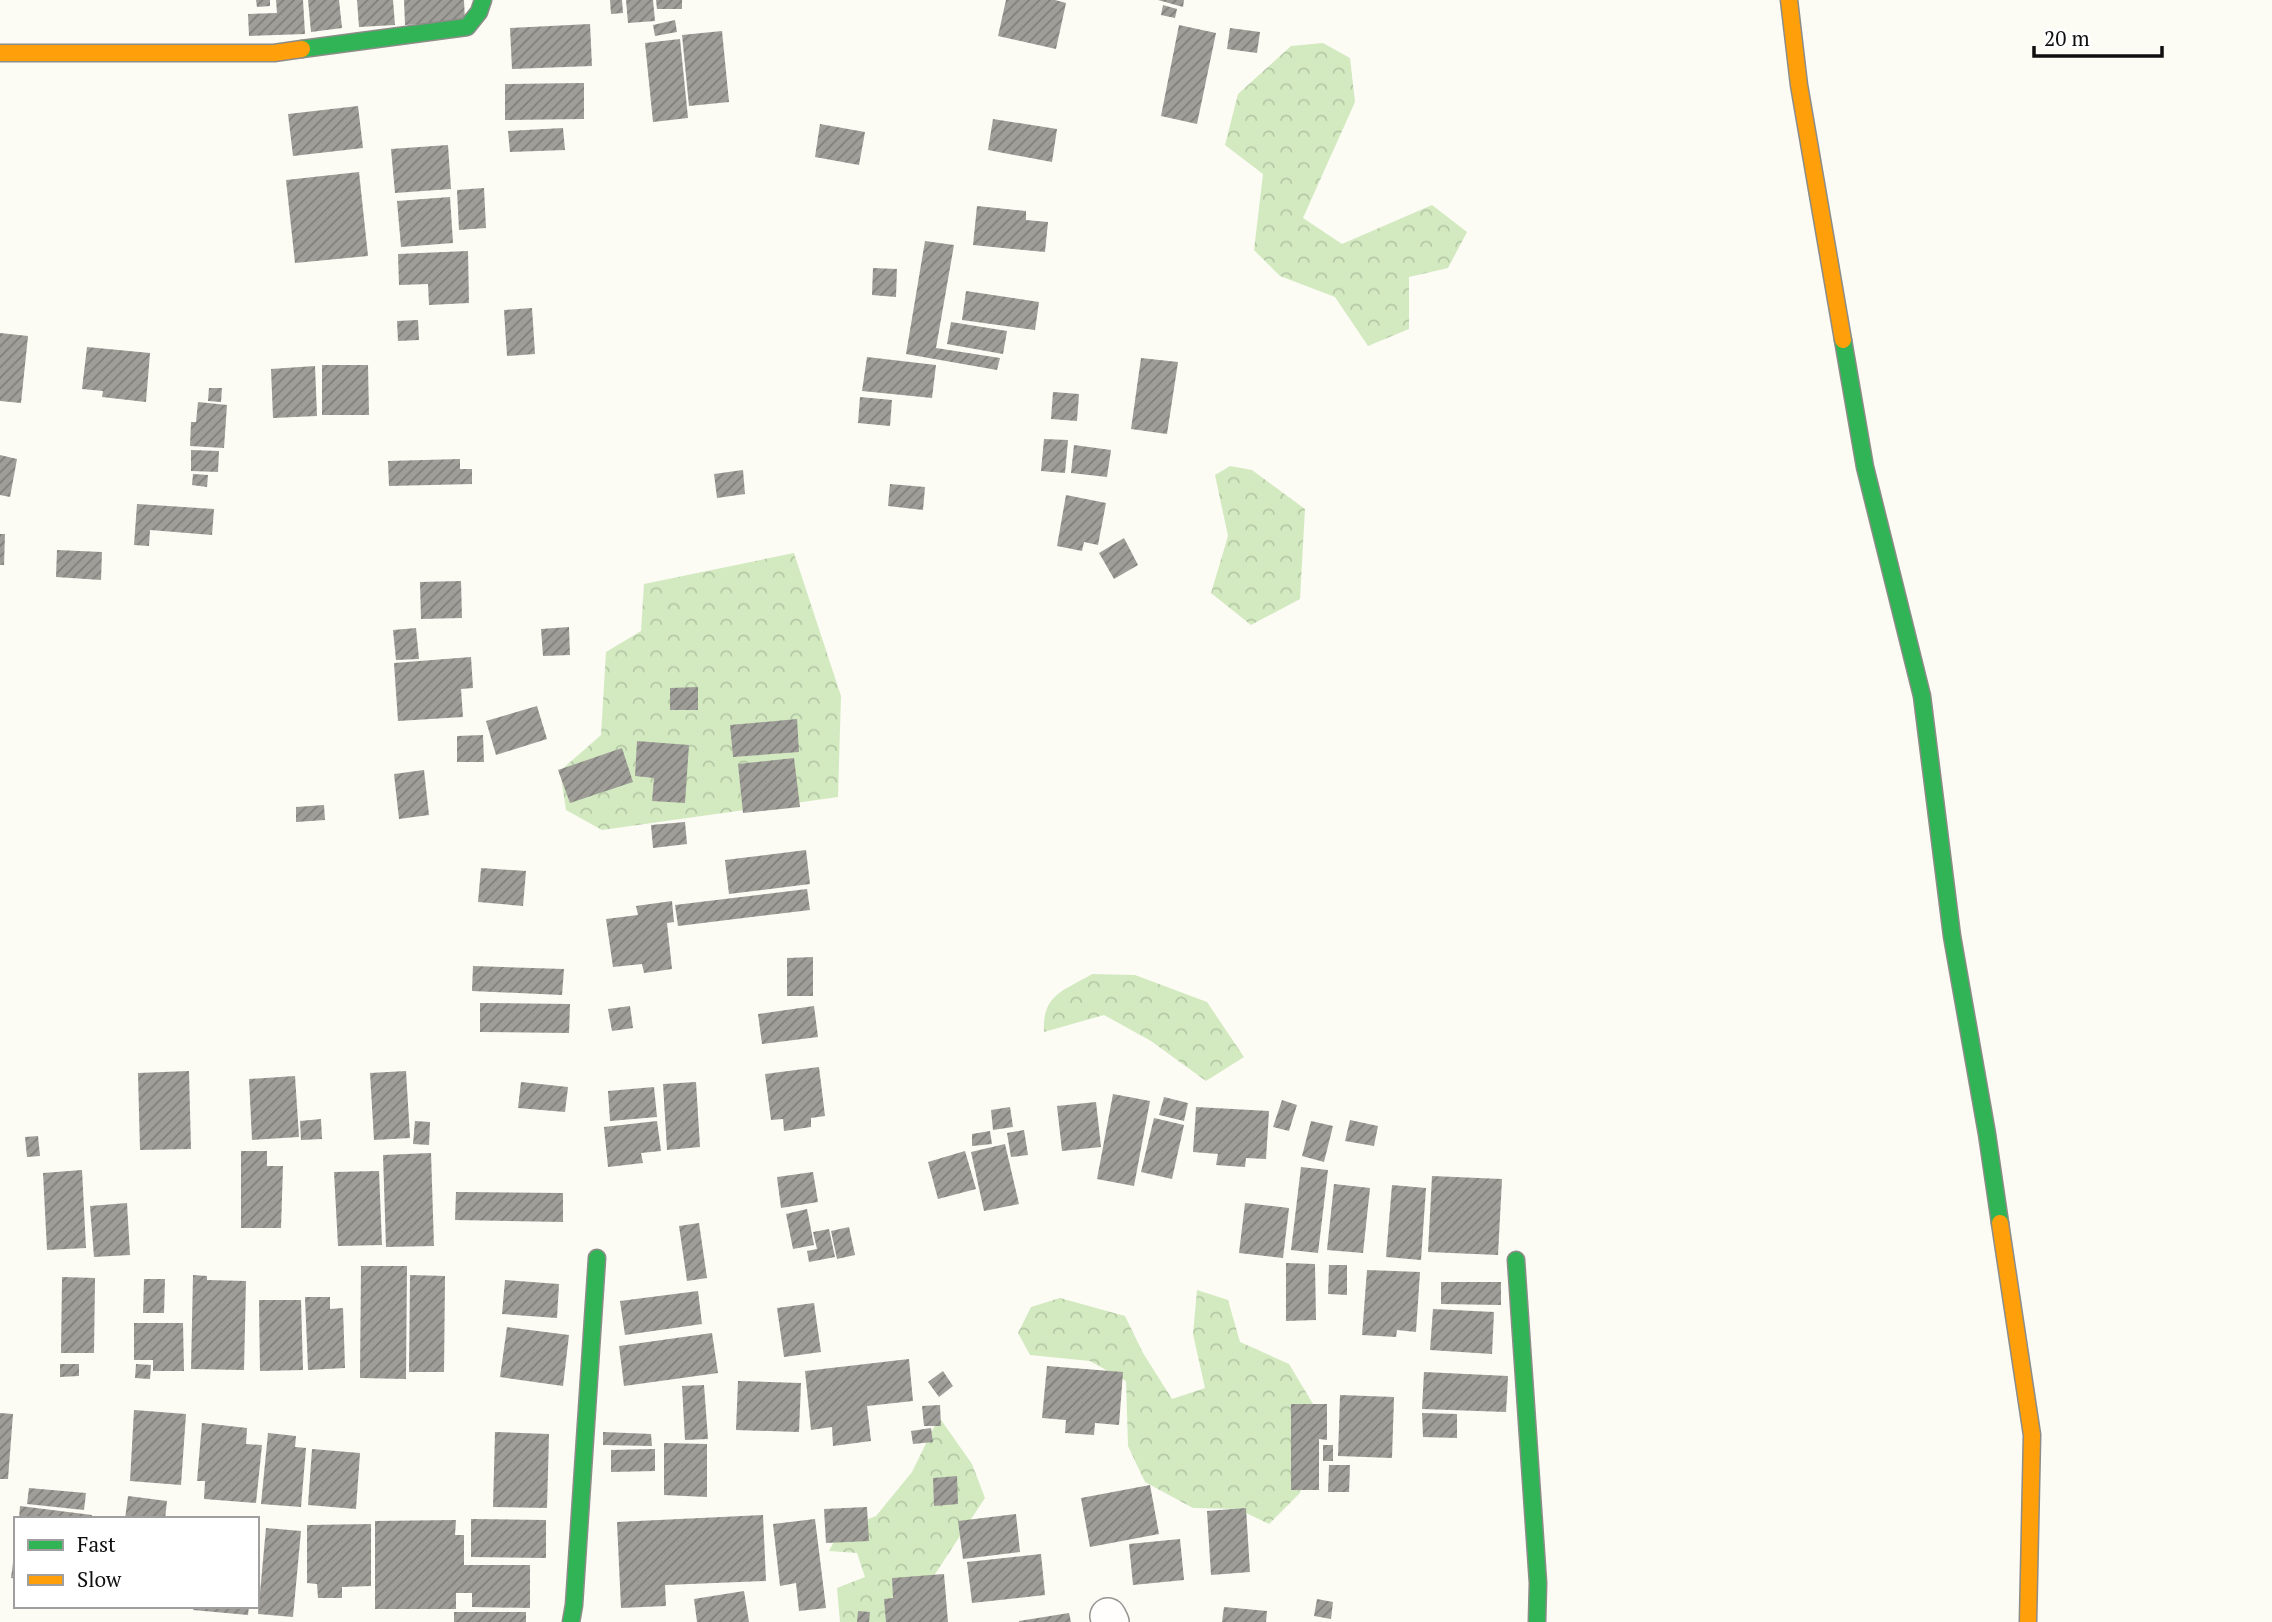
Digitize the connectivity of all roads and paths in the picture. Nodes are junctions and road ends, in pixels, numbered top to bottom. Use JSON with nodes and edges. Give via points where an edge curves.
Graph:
{"nodes":[{"id":1,"x":483,"y":0,"type":"edge"},
{"id":2,"x":1789,"y":0,"type":"edge"},
{"id":3,"x":0,"y":53,"type":"edge"},
{"id":4,"x":597,"y":1258,"type":"dead end"},
{"id":5,"x":1516,"y":1260,"type":"dead end"},
{"id":6,"x":571,"y":1622,"type":"edge"},
{"id":7,"x":1537,"y":1622,"type":"edge"},
{"id":8,"x":2028,"y":1622,"type":"edge"}],
"edges":[{"from":1,"to":3,"type":"street","via":[[467,27],[274,53]]},
{"from":2,"to":8,"type":"street","via":[[1799,85],[1865,467],[1922,695],[1952,936],[2032,1435]]},
{"from":4,"to":6,"type":"street"},
{"from":5,"to":7,"type":"street"}]}
